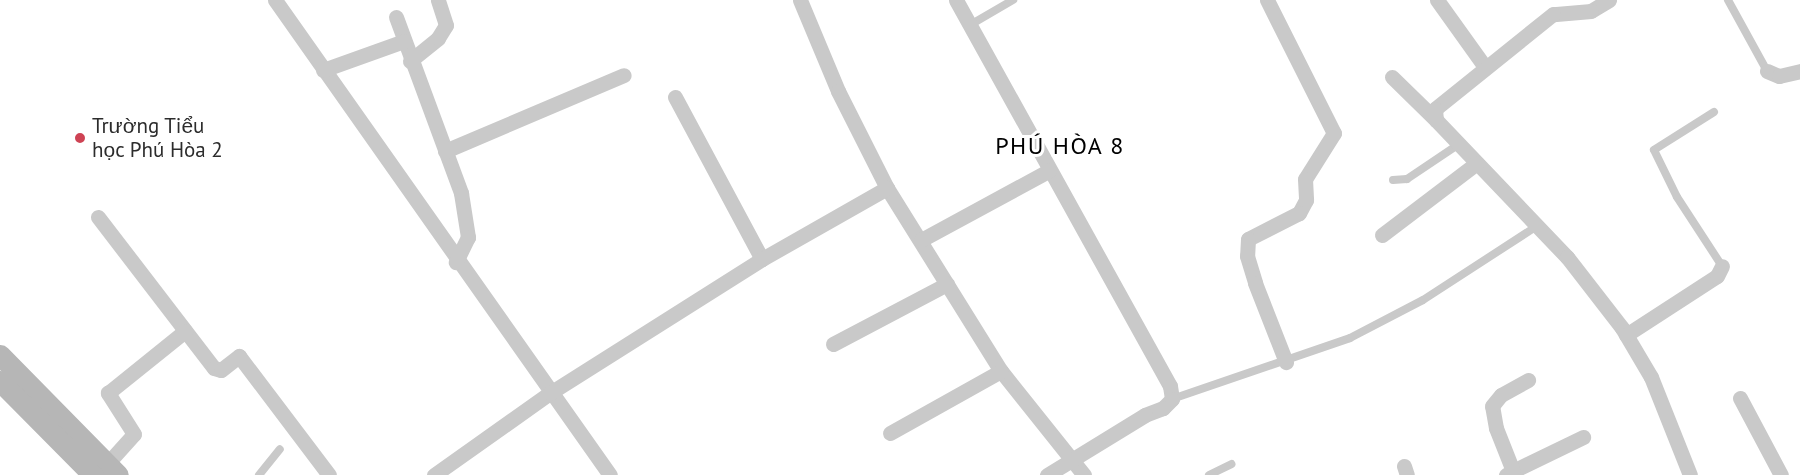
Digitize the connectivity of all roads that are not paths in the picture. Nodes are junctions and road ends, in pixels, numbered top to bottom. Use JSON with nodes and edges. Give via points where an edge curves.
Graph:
{"nodes":[{"id":1,"x":275,"y":0,"type":"edge"},
{"id":2,"x":438,"y":0,"type":"edge"},
{"id":3,"x":800,"y":0,"type":"edge"},
{"id":4,"x":956,"y":0,"type":"edge"},
{"id":5,"x":1013,"y":0,"type":"edge"},
{"id":6,"x":1268,"y":0,"type":"edge"},
{"id":7,"x":1437,"y":0,"type":"edge"},
{"id":8,"x":1609,"y":0,"type":"edge"},
{"id":9,"x":1728,"y":0,"type":"edge"},
{"id":10,"x":1562,"y":6,"type":"edge"},
{"id":11,"x":396,"y":17,"type":"dead end"},
{"id":12,"x":970,"y":25,"type":"junction"},
{"id":13,"x":404,"y":41,"type":"junction"},
{"id":14,"x":410,"y":61,"type":"junction"},
{"id":15,"x":1485,"y":67,"type":"junction"},
{"id":16,"x":323,"y":70,"type":"junction"},
{"id":17,"x":1767,"y":71,"type":"joint"},
{"id":18,"x":1800,"y":71,"type":"edge"},
{"id":19,"x":624,"y":75,"type":"dead end"},
{"id":20,"x":1392,"y":77,"type":"dead end"},
{"id":21,"x":675,"y":97,"type":"dead end"},
{"id":22,"x":1714,"y":112,"type":"dead end"},
{"id":23,"x":1437,"y":120,"type":"junction"},
{"id":24,"x":1459,"y":144,"type":"junction"},
{"id":25,"x":445,"y":151,"type":"junction"},
{"id":26,"x":1477,"y":163,"type":"junction"},
{"id":27,"x":1048,"y":171,"type":"junction"},
{"id":28,"x":1393,"y":180,"type":"dead end"},
{"id":29,"x":887,"y":188,"type":"junction"},
{"id":30,"x":98,"y":218,"type":"dead end"},
{"id":31,"x":1537,"y":226,"type":"junction"},
{"id":32,"x":1382,"y":235,"type":"dead end"},
{"id":33,"x":921,"y":240,"type":"junction"},
{"id":34,"x":762,"y":259,"type":"junction"},
{"id":35,"x":456,"y":262,"type":"junction"},
{"id":36,"x":1722,"y":266,"type":"joint"},
{"id":37,"x":947,"y":284,"type":"junction"},
{"id":38,"x":185,"y":331,"type":"junction"},
{"id":39,"x":1626,"y":335,"type":"junction"},
{"id":40,"x":833,"y":344,"type":"dead end"},
{"id":41,"x":0,"y":356,"type":"edge"},
{"id":42,"x":1286,"y":362,"type":"junction"},
{"id":43,"x":1001,"y":371,"type":"junction"},
{"id":44,"x":1528,"y":380,"type":"dead end"},
{"id":45,"x":7,"y":384,"type":"edge"},
{"id":46,"x":550,"y":393,"type":"junction"},
{"id":47,"x":1740,"y":398,"type":"dead end"},
{"id":48,"x":1172,"y":399,"type":"junction"},
{"id":49,"x":890,"y":434,"type":"dead end"},
{"id":50,"x":1583,"y":437,"type":"dead end"},
{"id":51,"x":280,"y":449,"type":"dead end"},
{"id":52,"x":1073,"y":462,"type":"junction"},
{"id":53,"x":1233,"y":465,"type":"dead end"},
{"id":54,"x":104,"y":472,"type":"edge"},
{"id":55,"x":1510,"y":473,"type":"edge"},
{"id":56,"x":259,"y":475,"type":"edge"},
{"id":57,"x":329,"y":475,"type":"edge"},
{"id":58,"x":434,"y":475,"type":"edge"},
{"id":59,"x":610,"y":475,"type":"edge"},
{"id":60,"x":1047,"y":475,"type":"edge"},
{"id":61,"x":1083,"y":475,"type":"edge"},
{"id":62,"x":1209,"y":475,"type":"edge"},
{"id":63,"x":1690,"y":475,"type":"edge"},
{"id":64,"x":1781,"y":475,"type":"edge"}],
"edges":[{"from":1,"to":16,"type":"street"},
{"from":2,"to":14,"type":"street","via":[[446,25],[438,38]]},
{"from":3,"to":29,"type":"street","via":[[838,91]]},
{"from":4,"to":12,"type":"street"},
{"from":5,"to":12,"type":"lane"},
{"from":6,"to":42,"type":"street","via":[[1334,133],[1305,179],[1306,200],[1299,213],[1248,239],[1249,265]]},
{"from":7,"to":15,"type":"street"},
{"from":8,"to":10,"type":"street","via":[[1591,11]]},
{"from":9,"to":17,"type":"lane"},
{"from":10,"to":15,"type":"street"},
{"from":11,"to":13,"type":"street"},
{"from":12,"to":27,"type":"street"},
{"from":13,"to":14,"type":"street"},
{"from":13,"to":16,"type":"street"},
{"from":14,"to":25,"type":"street"},
{"from":15,"to":23,"type":"street","via":[[1435,109]]},
{"from":16,"to":35,"type":"street"},
{"from":17,"to":18,"type":"street","via":[[1779,76]]},
{"from":19,"to":25,"type":"street"},
{"from":20,"to":23,"type":"street"},
{"from":21,"to":34,"type":"street"},
{"from":22,"to":36,"type":"lane","via":[[1654,150],[1677,196]]},
{"from":23,"to":24,"type":"street"},
{"from":24,"to":26,"type":"street"},
{"from":24,"to":28,"type":"lane","via":[[1407,179]]},
{"from":25,"to":35,"type":"street","via":[[460,193],[468,237]]},
{"from":26,"to":31,"type":"street"},
{"from":26,"to":32,"type":"street"},
{"from":27,"to":33,"type":"street"},
{"from":27,"to":48,"type":"street","via":[[1170,387]]},
{"from":29,"to":33,"type":"street"},
{"from":29,"to":34,"type":"street"},
{"from":30,"to":38,"type":"street"},
{"from":31,"to":39,"type":"street"},
{"from":31,"to":42,"type":"lane","via":[[1423,300],[1350,338]]},
{"from":33,"to":37,"type":"street"},
{"from":34,"to":46,"type":"street"},
{"from":35,"to":46,"type":"street"},
{"from":36,"to":39,"type":"street","via":[[1717,276]]},
{"from":37,"to":40,"type":"street"},
{"from":37,"to":43,"type":"street"},
{"from":38,"to":54,"type":"street","via":[[111,389],[111,402],[134,434]]},
{"from":38,"to":57,"type":"street","via":[[217,370],[239,356]]},
{"from":39,"to":63,"type":"street","via":[[1651,377]]},
{"from":41,"to":45,"type":"main road"},
{"from":42,"to":48,"type":"lane"},
{"from":43,"to":49,"type":"street"},
{"from":43,"to":52,"type":"street"},
{"from":44,"to":55,"type":"street","via":[[1501,395],[1492,406]]},
{"from":45,"to":54,"type":"main road"},
{"from":46,"to":58,"type":"street"},
{"from":46,"to":59,"type":"street"},
{"from":47,"to":64,"type":"street"},
{"from":48,"to":52,"type":"street"},
{"from":50,"to":55,"type":"street"},
{"from":51,"to":56,"type":"lane"},
{"from":52,"to":60,"type":"street"},
{"from":52,"to":61,"type":"street"},
{"from":53,"to":62,"type":"lane"}]}
